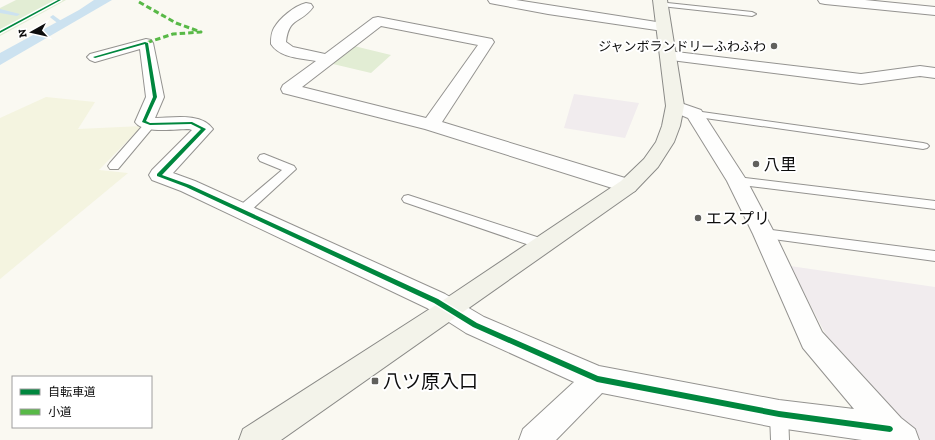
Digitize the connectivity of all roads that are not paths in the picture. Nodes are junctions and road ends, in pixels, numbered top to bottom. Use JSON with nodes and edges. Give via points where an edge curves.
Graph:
{"nodes":[{"id":1,"x":495,"y":0,"type":"edge"},
{"id":2,"x":824,"y":0,"type":"edge"},
{"id":3,"x":660,"y":2,"type":"edge"},
{"id":4,"x":306,"y":7,"type":"dead end"},
{"id":5,"x":935,"y":11,"type":"edge"},
{"id":6,"x":752,"y":14,"type":"dead end"},
{"id":7,"x":663,"y":27,"type":"junction"},
{"id":8,"x":668,"y":56,"type":"junction"},
{"id":9,"x":95,"y":57,"type":"dead end"},
{"id":10,"x":328,"y":59,"type":"junction"},
{"id":11,"x":935,"y":73,"type":"edge"},
{"id":12,"x":685,"y":110,"type":"junction"},
{"id":13,"x":150,"y":124,"type":"junction"},
{"id":14,"x":431,"y":125,"type":"junction"},
{"id":15,"x":923,"y":146,"type":"dead end"},
{"id":16,"x":264,"y":158,"type":"dead end"},
{"id":17,"x":114,"y":166,"type":"dead end"},
{"id":18,"x":737,"y":181,"type":"junction"},
{"id":19,"x":628,"y":186,"type":"junction"},
{"id":20,"x":408,"y":199,"type":"dead end"},
{"id":21,"x":935,"y":205,"type":"edge"},
{"id":22,"x":242,"y":211,"type":"junction"},
{"id":23,"x":764,"y":234,"type":"junction"},
{"id":24,"x":544,"y":245,"type":"junction"},
{"id":25,"x":935,"y":256,"type":"edge"},
{"id":26,"x":448,"y":310,"type":"junction"},
{"id":27,"x":597,"y":379,"type":"junction"},
{"id":28,"x":780,"y":427,"type":"edge"},
{"id":29,"x":897,"y":435,"type":"edge"},
{"id":30,"x":254,"y":440,"type":"edge"},
{"id":31,"x":534,"y":440,"type":"edge"}],
"edges":[{"from":1,"to":7,"type":"street"},
{"from":2,"to":5,"type":"street"},
{"from":3,"to":6,"type":"lane"},
{"from":3,"to":7,"type":"street"},
{"from":4,"to":10,"type":"street","via":[[287,21],[280,30],[278,44],[288,51]]},
{"from":7,"to":8,"type":"street"},
{"from":8,"to":11,"type":"street","via":[[861,79],[920,71]]},
{"from":8,"to":12,"type":"street"},
{"from":9,"to":13,"type":"street","via":[[146,43],[155,97],[144,122]]},
{"from":10,"to":14,"type":"street","via":[[289,89]]},
{"from":10,"to":14,"type":"street","via":[[378,21],[487,42]]},
{"from":12,"to":15,"type":"lane"},
{"from":12,"to":18,"type":"street"},
{"from":12,"to":19,"type":"street","via":[[672,126],[651,163]]},
{"from":13,"to":17,"type":"lane"},
{"from":13,"to":22,"type":"street","via":[[192,123],[204,129],[159,175]]},
{"from":14,"to":19,"type":"street"},
{"from":16,"to":22,"type":"lane","via":[[290,169]]},
{"from":18,"to":21,"type":"lane"},
{"from":18,"to":23,"type":"street"},
{"from":19,"to":24,"type":"street"},
{"from":20,"to":24,"type":"lane"},
{"from":22,"to":26,"type":"street","via":[[436,302]]},
{"from":23,"to":25,"type":"lane"},
{"from":23,"to":29,"type":"street","via":[[812,340]]},
{"from":24,"to":26,"type":"street"},
{"from":26,"to":27,"type":"street","via":[[475,326]]},
{"from":26,"to":30,"type":"street"},
{"from":27,"to":28,"type":"street"},
{"from":27,"to":31,"type":"street"},
{"from":28,"to":29,"type":"street"}]}
